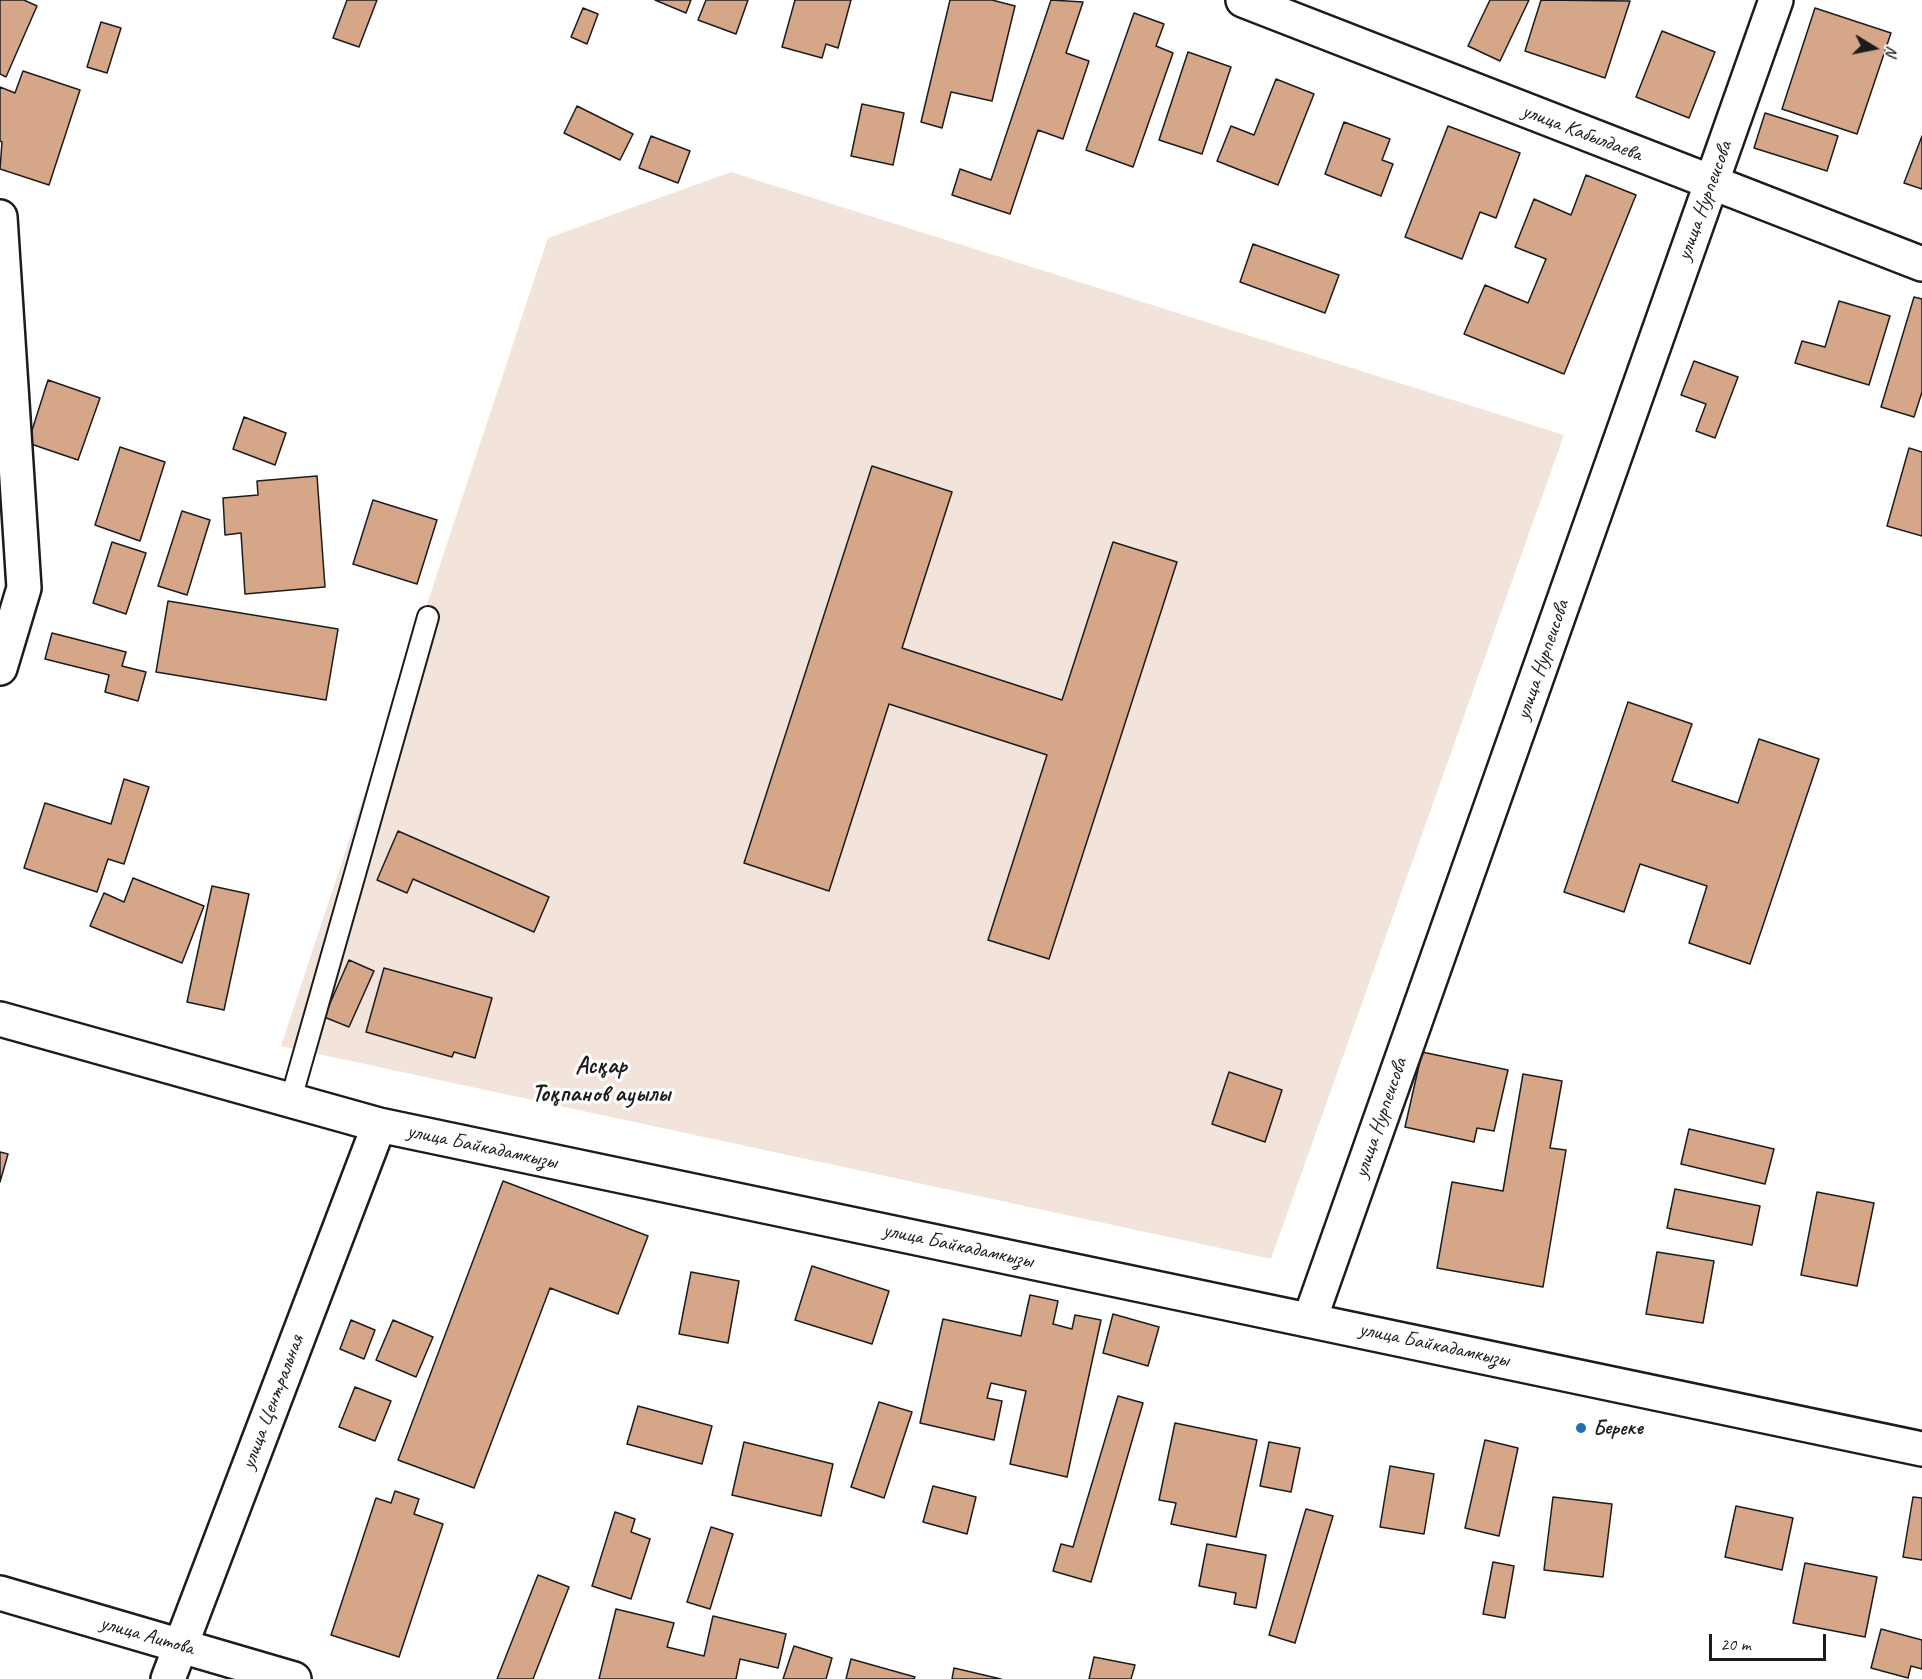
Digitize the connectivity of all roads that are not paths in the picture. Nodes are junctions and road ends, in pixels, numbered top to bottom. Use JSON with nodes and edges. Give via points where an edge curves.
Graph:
{"nodes":[{"id":1,"x":1243,"y":0,"type":"edge"},
{"id":2,"x":1776,"y":0,"type":"edge"},
{"id":3,"x":1711,"y":184,"type":"junction"},
{"id":4,"x":0,"y":217,"type":"edge"},
{"id":5,"x":1922,"y":264,"type":"edge"},
{"id":6,"x":428,"y":617,"type":"dead end"},
{"id":7,"x":0,"y":668,"type":"edge"},
{"id":8,"x":0,"y":1019,"type":"edge"},
{"id":9,"x":291,"y":1099,"type":"junction"},
{"id":10,"x":379,"y":1125,"type":"junction"},
{"id":11,"x":1310,"y":1319,"type":"junction"},
{"id":12,"x":1922,"y":1449,"type":"edge"},
{"id":13,"x":0,"y":1593,"type":"edge"},
{"id":14,"x":180,"y":1647,"type":"junction"},
{"id":15,"x":168,"y":1679,"type":"edge"},
{"id":16,"x":294,"y":1679,"type":"edge"}],
"edges":[{"from":1,"to":3,"type":"street","name":"улица Кабылдаева"},
{"from":2,"to":3,"type":"street","name":"улица Нурпеисова"},
{"from":3,"to":5,"type":"street","name":"улица Кабылдаева"},
{"from":3,"to":11,"type":"street","name":"улица Нурпеисова"},
{"from":4,"to":7,"type":"street","via":[[24,588]]},
{"from":6,"to":9,"type":"lane"},
{"from":8,"to":9,"type":"street","name":"улица Байкадамкызы"},
{"from":9,"to":10,"type":"street","name":"улица Байкадамкызы"},
{"from":10,"to":11,"type":"street","name":"улица Байкадамкызы"},
{"from":10,"to":14,"type":"street","name":"улица Центральная"},
{"from":11,"to":12,"type":"street","name":"улица Байкадамкызы"},
{"from":13,"to":14,"type":"street","name":"улица Аитова"},
{"from":14,"to":15,"type":"street","name":"улица Центральная"},
{"from":14,"to":16,"type":"street","name":"улица Аитова"}]}
